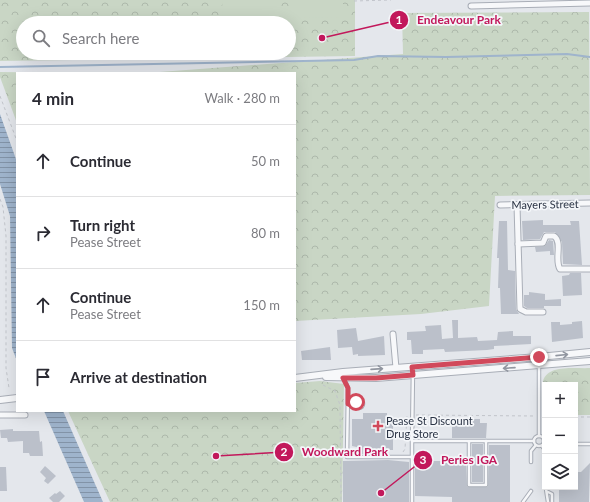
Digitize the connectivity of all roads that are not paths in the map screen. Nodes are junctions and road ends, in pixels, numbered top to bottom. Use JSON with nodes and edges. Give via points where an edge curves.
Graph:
{"nodes":[{"id":1,"x":590,"y":3,"type":"edge"},
{"id":2,"x":471,"y":6,"type":"dead end"},
{"id":3,"x":590,"y":203,"type":"edge"},
{"id":4,"x":500,"y":205,"type":"dead end"},
{"id":5,"x":517,"y":205,"type":"junction"},
{"id":6,"x":518,"y":244,"type":"junction"},
{"id":7,"x":590,"y":269,"type":"edge"},
{"id":8,"x":543,"y":312,"type":"dead end"},
{"id":9,"x":393,"y":334,"type":"dead end"},
{"id":10,"x":590,"y":352,"type":"edge"},
{"id":11,"x":539,"y":357,"type":"junction"},
{"id":12,"x":590,"y":361,"type":"edge"},
{"id":13,"x":539,"y":366,"type":"junction"},
{"id":14,"x":412,"y":367,"type":"junction"},
{"id":15,"x":396,"y":368,"type":"junction"},
{"id":16,"x":413,"y":375,"type":"junction"},
{"id":17,"x":310,"y":377,"type":"junction"},
{"id":18,"x":296,"y":378,"type":"edge"},
{"id":19,"x":343,"y":378,"type":"junction"},
{"id":20,"x":16,"y":397,"type":"edge"},
{"id":21,"x":0,"y":399,"type":"edge"},
{"id":22,"x":348,"y":404,"type":"junction"},
{"id":23,"x":357,"y":407,"type":"dead end"},
{"id":24,"x":0,"y":415,"type":"edge"},
{"id":25,"x":25,"y":415,"type":"dead end"},
{"id":26,"x":539,"y":436,"type":"junction"},
{"id":27,"x":542,"y":437,"type":"edge"},
{"id":28,"x":412,"y":441,"type":"junction"},
{"id":29,"x":486,"y":441,"type":"junction"},
{"id":30,"x":534,"y":441,"type":"junction"},
{"id":31,"x":469,"y":442,"type":"junction"},
{"id":32,"x":578,"y":444,"type":"edge"},
{"id":33,"x":590,"y":444,"type":"edge"},
{"id":34,"x":536,"y":445,"type":"junction"},
{"id":35,"x":542,"y":446,"type":"edge"},
{"id":36,"x":412,"y":457,"type":"junction"},
{"id":37,"x":531,"y":462,"type":"dead end"},
{"id":38,"x":530,"y":491,"type":"dead end"},
{"id":39,"x":412,"y":502,"type":"edge"},
{"id":40,"x":523,"y":502,"type":"edge"},
{"id":41,"x":548,"y":502,"type":"edge"},
{"id":42,"x":552,"y":502,"type":"edge"}],
"edges":[{"from":1,"to":2,"type":"street"},
{"from":3,"to":5,"type":"street","name":"Mayers Street"},
{"from":4,"to":5,"type":"street","name":"Mayers Street"},
{"from":5,"to":6,"type":"street"},
{"from":6,"to":7,"type":"street","via":[[543,243],[546,236],[554,236],[557,240],[560,269]]},
{"from":6,"to":8,"type":"street","via":[[520,309],[526,312]]},
{"from":9,"to":15,"type":"street"},
{"from":11,"to":10,"type":"street","one_way":true},
{"from":11,"to":13,"type":"lane"},
{"from":11,"to":14,"type":"street"},
{"from":12,"to":13,"type":"street"},
{"from":13,"to":16,"type":"street","one_way":true},
{"from":13,"to":26,"type":"lane"},
{"from":14,"to":15,"type":"street"},
{"from":14,"to":16,"type":"lane"},
{"from":17,"to":15,"type":"street","one_way":true},
{"from":16,"to":19,"type":"street"},
{"from":16,"to":28,"type":"lane"},
{"from":17,"to":18,"type":"street"},
{"from":17,"to":19,"type":"street"},
{"from":19,"to":22,"type":"lane","via":[[348,388]]},
{"from":20,"to":21,"type":"street"},
{"from":22,"to":23,"type":"lane"},
{"from":22,"to":36,"type":"lane","via":[[347,457]]},
{"from":24,"to":25,"type":"street"},
{"from":26,"to":27,"type":"lane"},
{"from":26,"to":30,"type":"lane"},
{"from":28,"to":31,"type":"lane"},
{"from":28,"to":36,"type":"lane"},
{"from":29,"to":30,"type":"lane"},
{"from":29,"to":31,"type":"lane"},
{"from":29,"to":31,"type":"lane","via":[[486,485],[469,485]]},
{"from":30,"to":34,"type":"lane"},
{"from":32,"to":33,"type":"lane"},
{"from":34,"to":35,"type":"lane"},
{"from":34,"to":37,"type":"lane","via":[[531,451]]},
{"from":36,"to":39,"type":"lane"},
{"from":38,"to":40,"type":"lane"},
{"from":41,"to":42,"type":"lane","via":[[547,490],[552,494]]}]}
